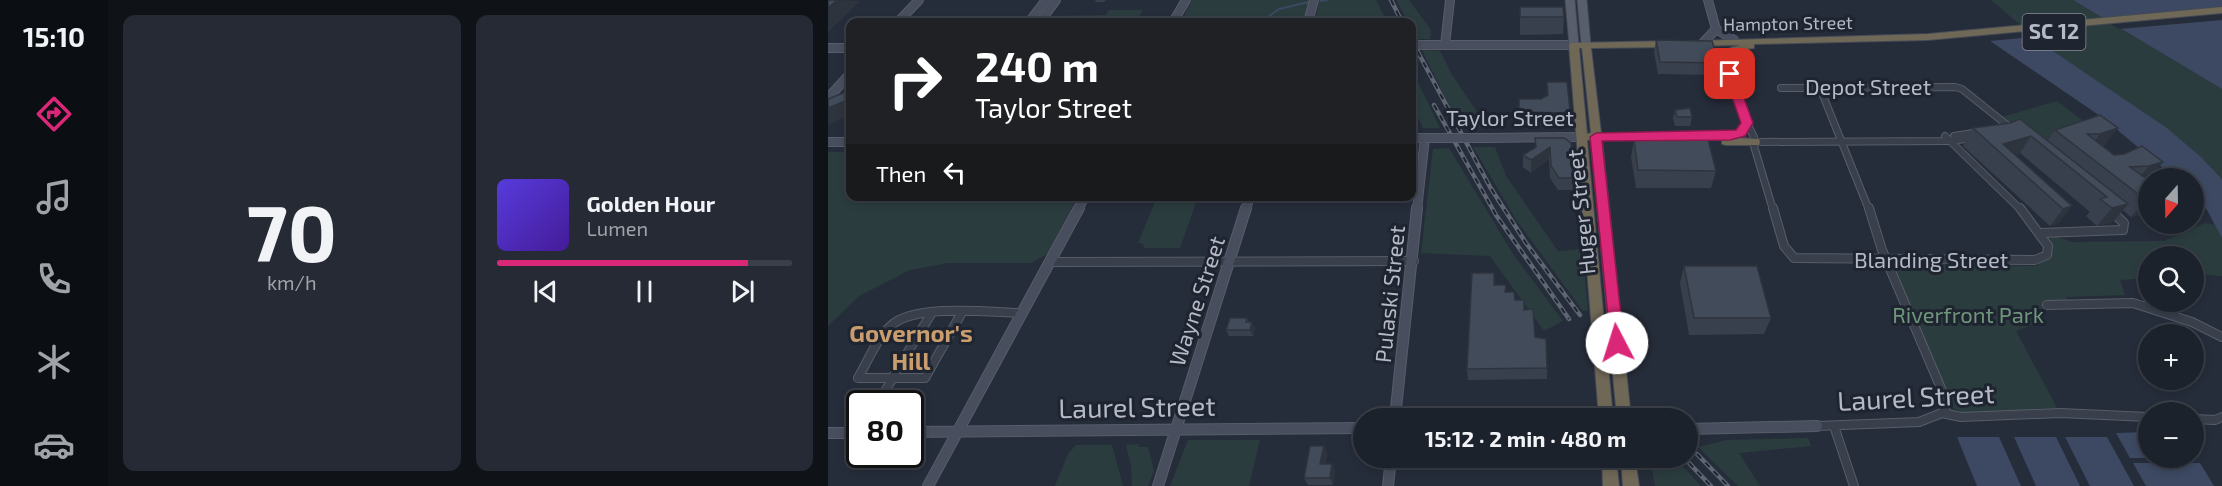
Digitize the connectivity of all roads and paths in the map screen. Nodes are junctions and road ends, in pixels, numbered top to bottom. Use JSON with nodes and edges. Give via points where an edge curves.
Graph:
{"nodes":[{"id":1,"x":919,"y":0,"type":"edge"},
{"id":2,"x":1046,"y":0,"type":"edge"},
{"id":3,"x":1056,"y":0,"type":"edge"},
{"id":4,"x":1186,"y":0,"type":"edge"},
{"id":5,"x":1314,"y":0,"type":"edge"},
{"id":6,"x":1450,"y":0,"type":"edge"},
{"id":7,"x":1570,"y":0,"type":"edge"},
{"id":8,"x":1582,"y":0,"type":"edge"},
{"id":9,"x":1708,"y":0,"type":"edge"},
{"id":10,"x":2222,"y":10,"type":"edge"},
{"id":11,"x":2222,"y":17,"type":"edge"},
{"id":12,"x":902,"y":18,"type":"edge"},
{"id":13,"x":1032,"y":18,"type":"edge"},
{"id":14,"x":1043,"y":18,"type":"edge"},
{"id":15,"x":1175,"y":18,"type":"edge"},
{"id":16,"x":1309,"y":18,"type":"edge"},
{"id":17,"x":2169,"y":18,"type":"junction"},
{"id":18,"x":1716,"y":29,"type":"junction"},
{"id":19,"x":1734,"y":40,"type":"junction"},
{"id":20,"x":1931,"y":40,"type":"junction"},
{"id":21,"x":1699,"y":43,"type":"junction"},
{"id":22,"x":1416,"y":45,"type":"edge"},
{"id":23,"x":1445,"y":45,"type":"junction"},
{"id":24,"x":1580,"y":45,"type":"junction"},
{"id":25,"x":828,"y":48,"type":"edge"},
{"id":26,"x":846,"y":48,"type":"edge"},
{"id":27,"x":1726,"y":64,"type":"junction"},
{"id":28,"x":846,"y":78,"type":"edge"},
{"id":29,"x":1955,"y":87,"type":"joint"},
{"id":30,"x":1780,"y":88,"type":"dead end"},
{"id":31,"x":1820,"y":88,"type":"junction"},
{"id":32,"x":828,"y":98,"type":"edge"},
{"id":33,"x":1747,"y":123,"type":"junction"},
{"id":34,"x":2008,"y":128,"type":"junction"},
{"id":35,"x":1692,"y":136,"type":"junction"},
{"id":36,"x":1596,"y":137,"type":"junction"},
{"id":37,"x":2022,"y":137,"type":"edge"},
{"id":38,"x":1416,"y":138,"type":"edge"},
{"id":39,"x":1425,"y":138,"type":"junction"},
{"id":40,"x":1580,"y":138,"type":"junction"},
{"id":41,"x":1755,"y":139,"type":"junction"},
{"id":42,"x":1841,"y":139,"type":"junction"},
{"id":43,"x":1946,"y":139,"type":"junction"},
{"id":44,"x":828,"y":142,"type":"edge"},
{"id":45,"x":846,"y":142,"type":"edge"},
{"id":46,"x":1082,"y":201,"type":"edge"},
{"id":47,"x":1248,"y":201,"type":"edge"},
{"id":48,"x":2104,"y":205,"type":"edge"},
{"id":49,"x":2041,"y":233,"type":"junction"},
{"id":50,"x":1887,"y":260,"type":"junction"},
{"id":51,"x":1230,"y":261,"type":"junction"},
{"id":52,"x":1414,"y":261,"type":"junction"},
{"id":53,"x":1052,"y":262,"type":"junction"},
{"id":54,"x":2047,"y":305,"type":"dead end"},
{"id":55,"x":1020,"y":313,"type":"junction"},
{"id":56,"x":931,"y":314,"type":"junction"},
{"id":57,"x":962,"y":314,"type":"junction"},
{"id":58,"x":2222,"y":338,"type":"edge"},
{"id":59,"x":892,"y":378,"type":"junction"},
{"id":60,"x":885,"y":390,"type":"edge"},
{"id":61,"x":1396,"y":408,"type":"edge"},
{"id":62,"x":1605,"y":408,"type":"edge"},
{"id":63,"x":1623,"y":408,"type":"edge"},
{"id":64,"x":1942,"y":413,"type":"junction"},
{"id":65,"x":2138,"y":417,"type":"edge"},
{"id":66,"x":2222,"y":417,"type":"edge"},
{"id":67,"x":2204,"y":420,"type":"edge"},
{"id":68,"x":1817,"y":426,"type":"joint"},
{"id":69,"x":1834,"y":426,"type":"junction"},
{"id":70,"x":1353,"y":428,"type":"edge"},
{"id":71,"x":1698,"y":429,"type":"edge"},
{"id":72,"x":1176,"y":430,"type":"junction"},
{"id":73,"x":846,"y":432,"type":"edge"},
{"id":74,"x":924,"y":432,"type":"edge"},
{"id":75,"x":958,"y":432,"type":"junction"},
{"id":76,"x":828,"y":433,"type":"edge"},
{"id":77,"x":1390,"y":468,"type":"edge"},
{"id":78,"x":1610,"y":468,"type":"edge"},
{"id":79,"x":1629,"y":468,"type":"edge"},
{"id":80,"x":928,"y":486,"type":"edge"},
{"id":81,"x":1158,"y":486,"type":"edge"},
{"id":82,"x":1388,"y":486,"type":"edge"},
{"id":83,"x":1611,"y":486,"type":"edge"},
{"id":84,"x":1631,"y":486,"type":"edge"},
{"id":85,"x":1854,"y":486,"type":"edge"}],
"edges":[{"from":1,"to":12,"type":"street"},
{"from":2,"to":13,"type":"street"},
{"from":3,"to":14,"type":"street"},
{"from":4,"to":15,"type":"street"},
{"from":5,"to":16,"type":"street"},
{"from":6,"to":23,"type":"street"},
{"from":7,"to":24,"type":"main road","name":"Huger Street"},
{"from":8,"to":24,"type":"main road","name":"Huger Street"},
{"from":9,"to":18,"type":"street"},
{"from":10,"to":17,"type":"highway","number":"SC 12"},
{"from":11,"to":17,"type":"highway","number":"SC 12"},
{"from":17,"to":20,"type":"highway","name":"Hampton Street","number":"SC 12"},
{"from":18,"to":19,"type":"street"},
{"from":18,"to":21,"type":"street"},
{"from":19,"to":20,"type":"highway","name":"Hampton Street","number":"SC 12"},
{"from":19,"to":21,"type":"highway","name":"Hampton Street","number":"SC 12"},
{"from":20,"to":27,"type":"highway","name":"Hampton Street","number":"SC 12","via":[[1744,46],[1729,52]]},
{"from":21,"to":24,"type":"highway","name":"Hampton Street","number":"SC 12"},
{"from":21,"to":27,"type":"highway","via":[[1718,50]]},
{"from":22,"to":23,"type":"street","name":"Hampton Street","number":"SC 12","bridge":true},
{"from":23,"to":24,"type":"street","name":"Hampton Street","number":"SC 12"},
{"from":24,"to":36,"type":"highway","name":"Huger Street"},
{"from":24,"to":40,"type":"highway","name":"Huger Street"},
{"from":25,"to":26,"type":"street"},
{"from":27,"to":33,"type":"highway"},
{"from":28,"to":32,"type":"street"},
{"from":29,"to":31,"type":"street","name":"Depot Street"},
{"from":29,"to":34,"type":"street"},
{"from":30,"to":31,"type":"street","name":"Depot Street"},
{"from":31,"to":42,"type":"street"},
{"from":33,"to":35,"type":"highway","name":"Taylor Street","via":[[1734,135]]},
{"from":33,"to":41,"type":"street"},
{"from":34,"to":37,"type":"street"},
{"from":34,"to":43,"type":"street"},
{"from":35,"to":36,"type":"highway","name":"Taylor Street"},
{"from":35,"to":41,"type":"highway","via":[[1717,141]]},
{"from":36,"to":40,"type":"highway","name":"Taylor Street"},
{"from":36,"to":63,"type":"highway","name":"Huger Street"},
{"from":38,"to":39,"type":"street","name":"Taylor Street"},
{"from":39,"to":40,"type":"street","name":"Taylor Street","bridge":true},
{"from":39,"to":52,"type":"street","name":"Pulaski Street"},
{"from":40,"to":62,"type":"highway","name":"Huger Street"},
{"from":41,"to":42,"type":"street"},
{"from":41,"to":50,"type":"street","name":"Blanding Street","via":[[1790,256]]},
{"from":42,"to":43,"type":"street"},
{"from":42,"to":50,"type":"street"},
{"from":43,"to":49,"type":"street"},
{"from":44,"to":45,"type":"street"},
{"from":46,"to":53,"type":"street"},
{"from":47,"to":51,"type":"street","name":"Wayne Street"},
{"from":48,"to":49,"type":"street","via":[[2124,223],[2123,230]]},
{"from":49,"to":50,"type":"street","name":"Blanding Street","via":[[2049,251],[2042,259]]},
{"from":50,"to":64,"type":"street","via":[[1943,393],[1946,407]]},
{"from":51,"to":52,"type":"street"},
{"from":51,"to":53,"type":"street"},
{"from":51,"to":72,"type":"street","name":"Wayne Street"},
{"from":52,"to":61,"type":"street","name":"Pulaski Street"},
{"from":53,"to":55,"type":"street"},
{"from":54,"to":58,"type":"street","via":[[2133,303],[2192,322]]},
{"from":55,"to":57,"type":"street"},
{"from":55,"to":75,"type":"street"},
{"from":56,"to":57,"type":"street"},
{"from":56,"to":59,"type":"street"},
{"from":56,"to":59,"type":"street","via":[[907,316],[895,323],[858,378]]},
{"from":57,"to":59,"type":"street","via":[[926,378]]},
{"from":59,"to":60,"type":"street"},
{"from":64,"to":65,"type":"street","name":"Laurel Street","via":[[1961,417]]},
{"from":64,"to":69,"type":"street","name":"Laurel Street","via":[[1919,422]]},
{"from":66,"to":67,"type":"street"},
{"from":68,"to":69,"type":"street","name":"Laurel Street"},
{"from":68,"to":71,"type":"street","name":"Laurel Street"},
{"from":69,"to":85,"type":"street"},
{"from":70,"to":72,"type":"street","name":"Laurel Street"},
{"from":72,"to":75,"type":"street","name":"Laurel Street"},
{"from":72,"to":81,"type":"street","name":"Wayne Street"},
{"from":73,"to":76,"type":"street"},
{"from":74,"to":75,"type":"street","name":"Laurel Street"},
{"from":75,"to":80,"type":"street"},
{"from":77,"to":82,"type":"street"},
{"from":78,"to":83,"type":"highway"},
{"from":79,"to":84,"type":"highway"}]}
